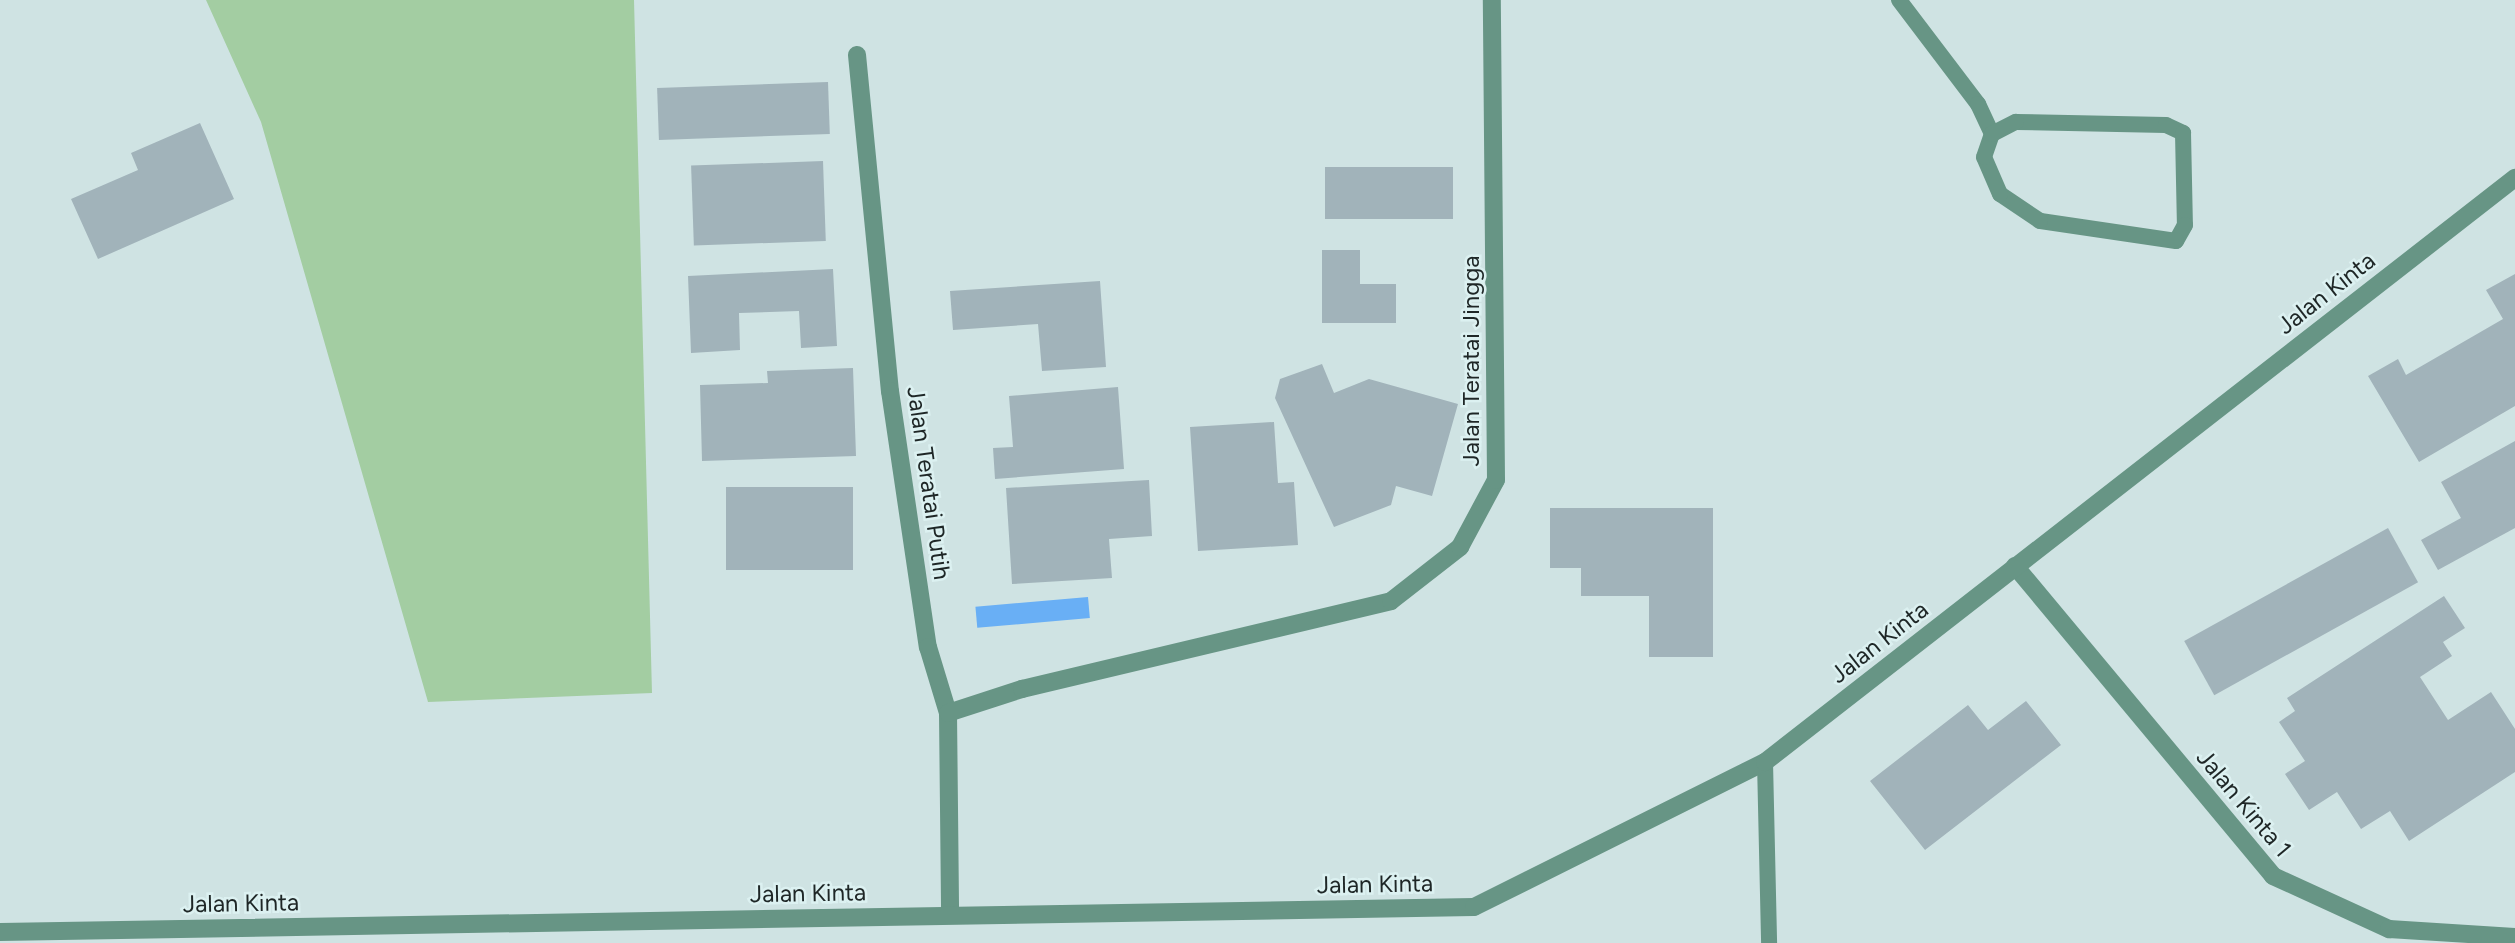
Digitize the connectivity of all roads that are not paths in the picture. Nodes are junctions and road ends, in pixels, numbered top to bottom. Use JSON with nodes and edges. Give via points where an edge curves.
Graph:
{"nodes":[{"id":1,"x":1492,"y":0,"type":"edge"},
{"id":2,"x":1899,"y":0,"type":"edge"},
{"id":3,"x":857,"y":55,"type":"dead end"},
{"id":4,"x":1992,"y":134,"type":"junction"},
{"id":5,"x":2515,"y":178,"type":"edge"},
{"id":6,"x":2015,"y":566,"type":"junction"},
{"id":7,"x":948,"y":713,"type":"junction"},
{"id":8,"x":1765,"y":762,"type":"junction"},
{"id":9,"x":950,"y":915,"type":"junction"},
{"id":10,"x":0,"y":932,"type":"edge"},
{"id":11,"x":2515,"y":937,"type":"edge"},
{"id":12,"x":1769,"y":943,"type":"edge"}],
"edges":[{"from":1,"to":7,"type":"street","name":"Jalan Teratai Jingga","via":[[1496,480],[1460,547],[1391,601],[1022,689]]},
{"from":2,"to":4,"type":"lane","via":[[1978,104]]},
{"from":3,"to":7,"type":"street","name":"Jalan Teratai Putih","via":[[890,391],[928,647]]},
{"from":4,"to":4,"type":"lane","via":[[2016,122],[2175,129],[2183,133],[2185,225],[2176,241],[2156,241],[2040,220],[2000,194],[1984,157]]},
{"from":5,"to":6,"type":"street","name":"Jalan Kinta"},
{"from":6,"to":8,"type":"street","name":"Jalan Kinta"},
{"from":6,"to":11,"type":"street","name":"Jalan Kinta 1","via":[[2273,876],[2389,929]]},
{"from":7,"to":9,"type":"street","name":"Jalan Teratai Putih"},
{"from":8,"to":9,"type":"street","name":"Jalan Kinta","via":[[1474,907]]},
{"from":8,"to":12,"type":"lane"},
{"from":9,"to":10,"type":"street","name":"Jalan Kinta"}]}
